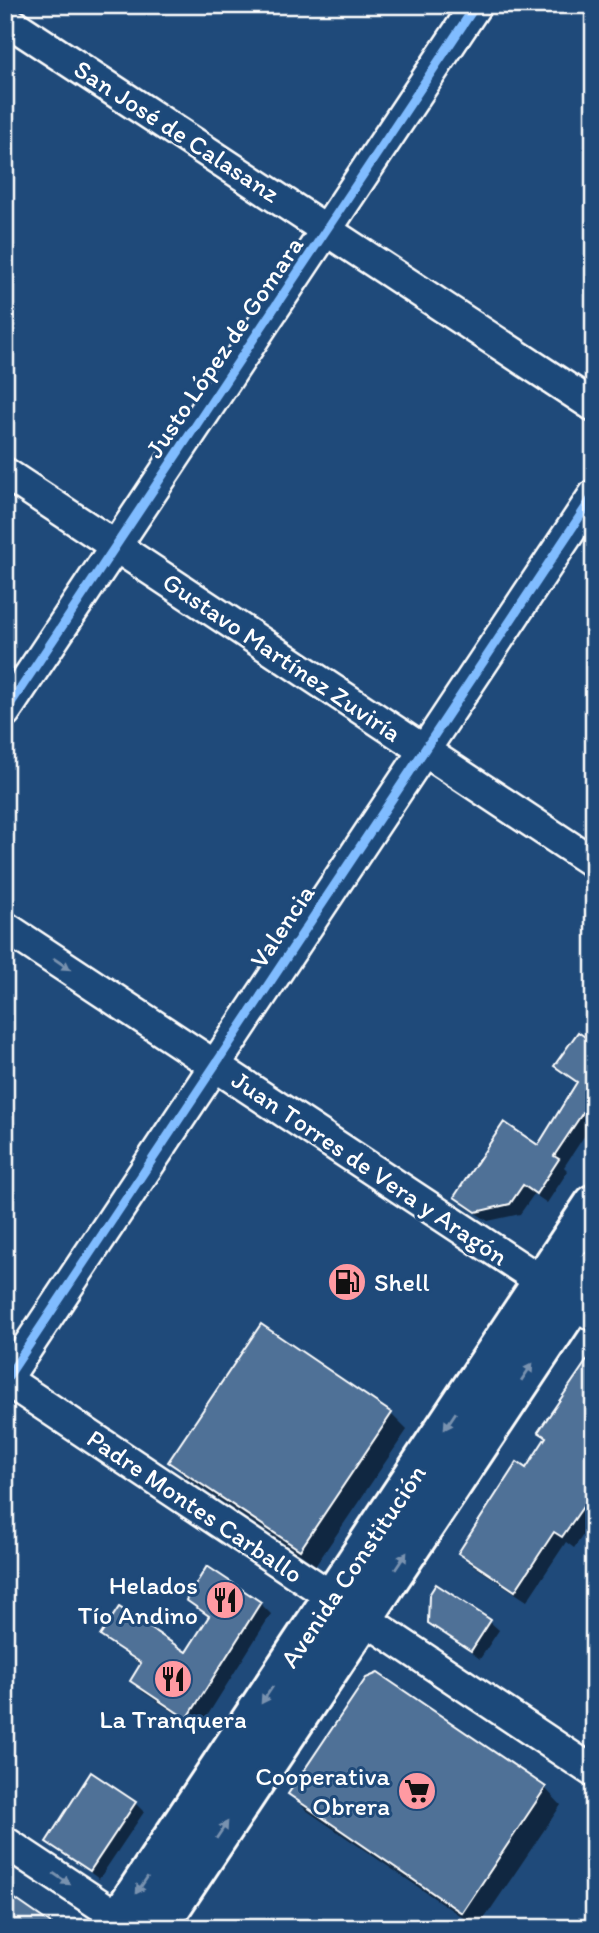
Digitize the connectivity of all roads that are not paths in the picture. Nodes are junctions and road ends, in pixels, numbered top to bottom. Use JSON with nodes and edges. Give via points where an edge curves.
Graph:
{"nodes":[{"id":1,"x":476,"y":5,"type":"edge"},
{"id":2,"x":5,"y":19,"type":"edge"},
{"id":3,"x":328,"y":230,"type":"junction"},
{"id":4,"x":594,"y":406,"type":"edge"},
{"id":5,"x":5,"y":473,"type":"edge"},
{"id":6,"x":594,"y":495,"type":"edge"},
{"id":7,"x":116,"y":546,"type":"junction"},
{"id":8,"x":5,"y":712,"type":"edge"},
{"id":9,"x":424,"y":751,"type":"junction"},
{"id":10,"x":594,"y":863,"type":"edge"},
{"id":11,"x":5,"y":927,"type":"edge"},
{"id":12,"x":215,"y":1065,"type":"junction"},
{"id":13,"x":594,"y":1204,"type":"edge"},
{"id":14,"x":594,"y":1270,"type":"edge"},
{"id":15,"x":569,"y":1300,"type":"edge"},
{"id":16,"x":6,"y":1380,"type":"edge"},
{"id":17,"x":348,"y":1608,"type":"junction"},
{"id":18,"x":594,"y":1772,"type":"edge"},
{"id":19,"x":5,"y":1842,"type":"edge"},
{"id":20,"x":123,"y":1924,"type":"edge"},
{"id":21,"x":157,"y":1928,"type":"edge"}],
"edges":[{"from":1,"to":3,"type":"street","name":"Justo López de Gomara"},
{"from":2,"to":3,"type":"street","name":"San José de Calasanz"},
{"from":3,"to":4,"type":"street","name":"San José de Calasanz"},
{"from":3,"to":7,"type":"street","name":"Justo López de Gomara"},
{"from":5,"to":7,"type":"street","name":"Gustavo Martínez Zuviría"},
{"from":6,"to":9,"type":"street","name":"Valencia"},
{"from":7,"to":8,"type":"street","name":"Justo López de Gomara"},
{"from":7,"to":9,"type":"street","name":"Gustavo Martínez Zuviría"},
{"from":9,"to":10,"type":"street","name":"Gustavo Martínez Zuviría"},
{"from":9,"to":12,"type":"street","name":"Valencia"},
{"from":11,"to":12,"type":"street","name":"Juan Torres de Vera y Aragón","one_way":true},
{"from":12,"to":15,"type":"street","name":"Juan Torres de Vera y Aragón"},
{"from":12,"to":16,"type":"street","name":"Valencia"},
{"from":13,"to":15,"type":"main road","name":"Avenida Constitución"},
{"from":14,"to":15,"type":"main road","name":"Avenida Constitución"},
{"from":15,"to":17,"type":"main road","name":"Avenida Constitución"},
{"from":16,"to":17,"type":"street","name":"Padre Montes Carballo"},
{"from":17,"to":18,"type":"street","name":"Padre Montes Carballo"},
{"from":17,"to":20,"type":"main road","name":"Avenida Constitución","one_way":true},
{"from":21,"to":17,"type":"main road","name":"Avenida Constitución","one_way":true},
{"from":19,"to":20,"type":"street","one_way":true}]}
